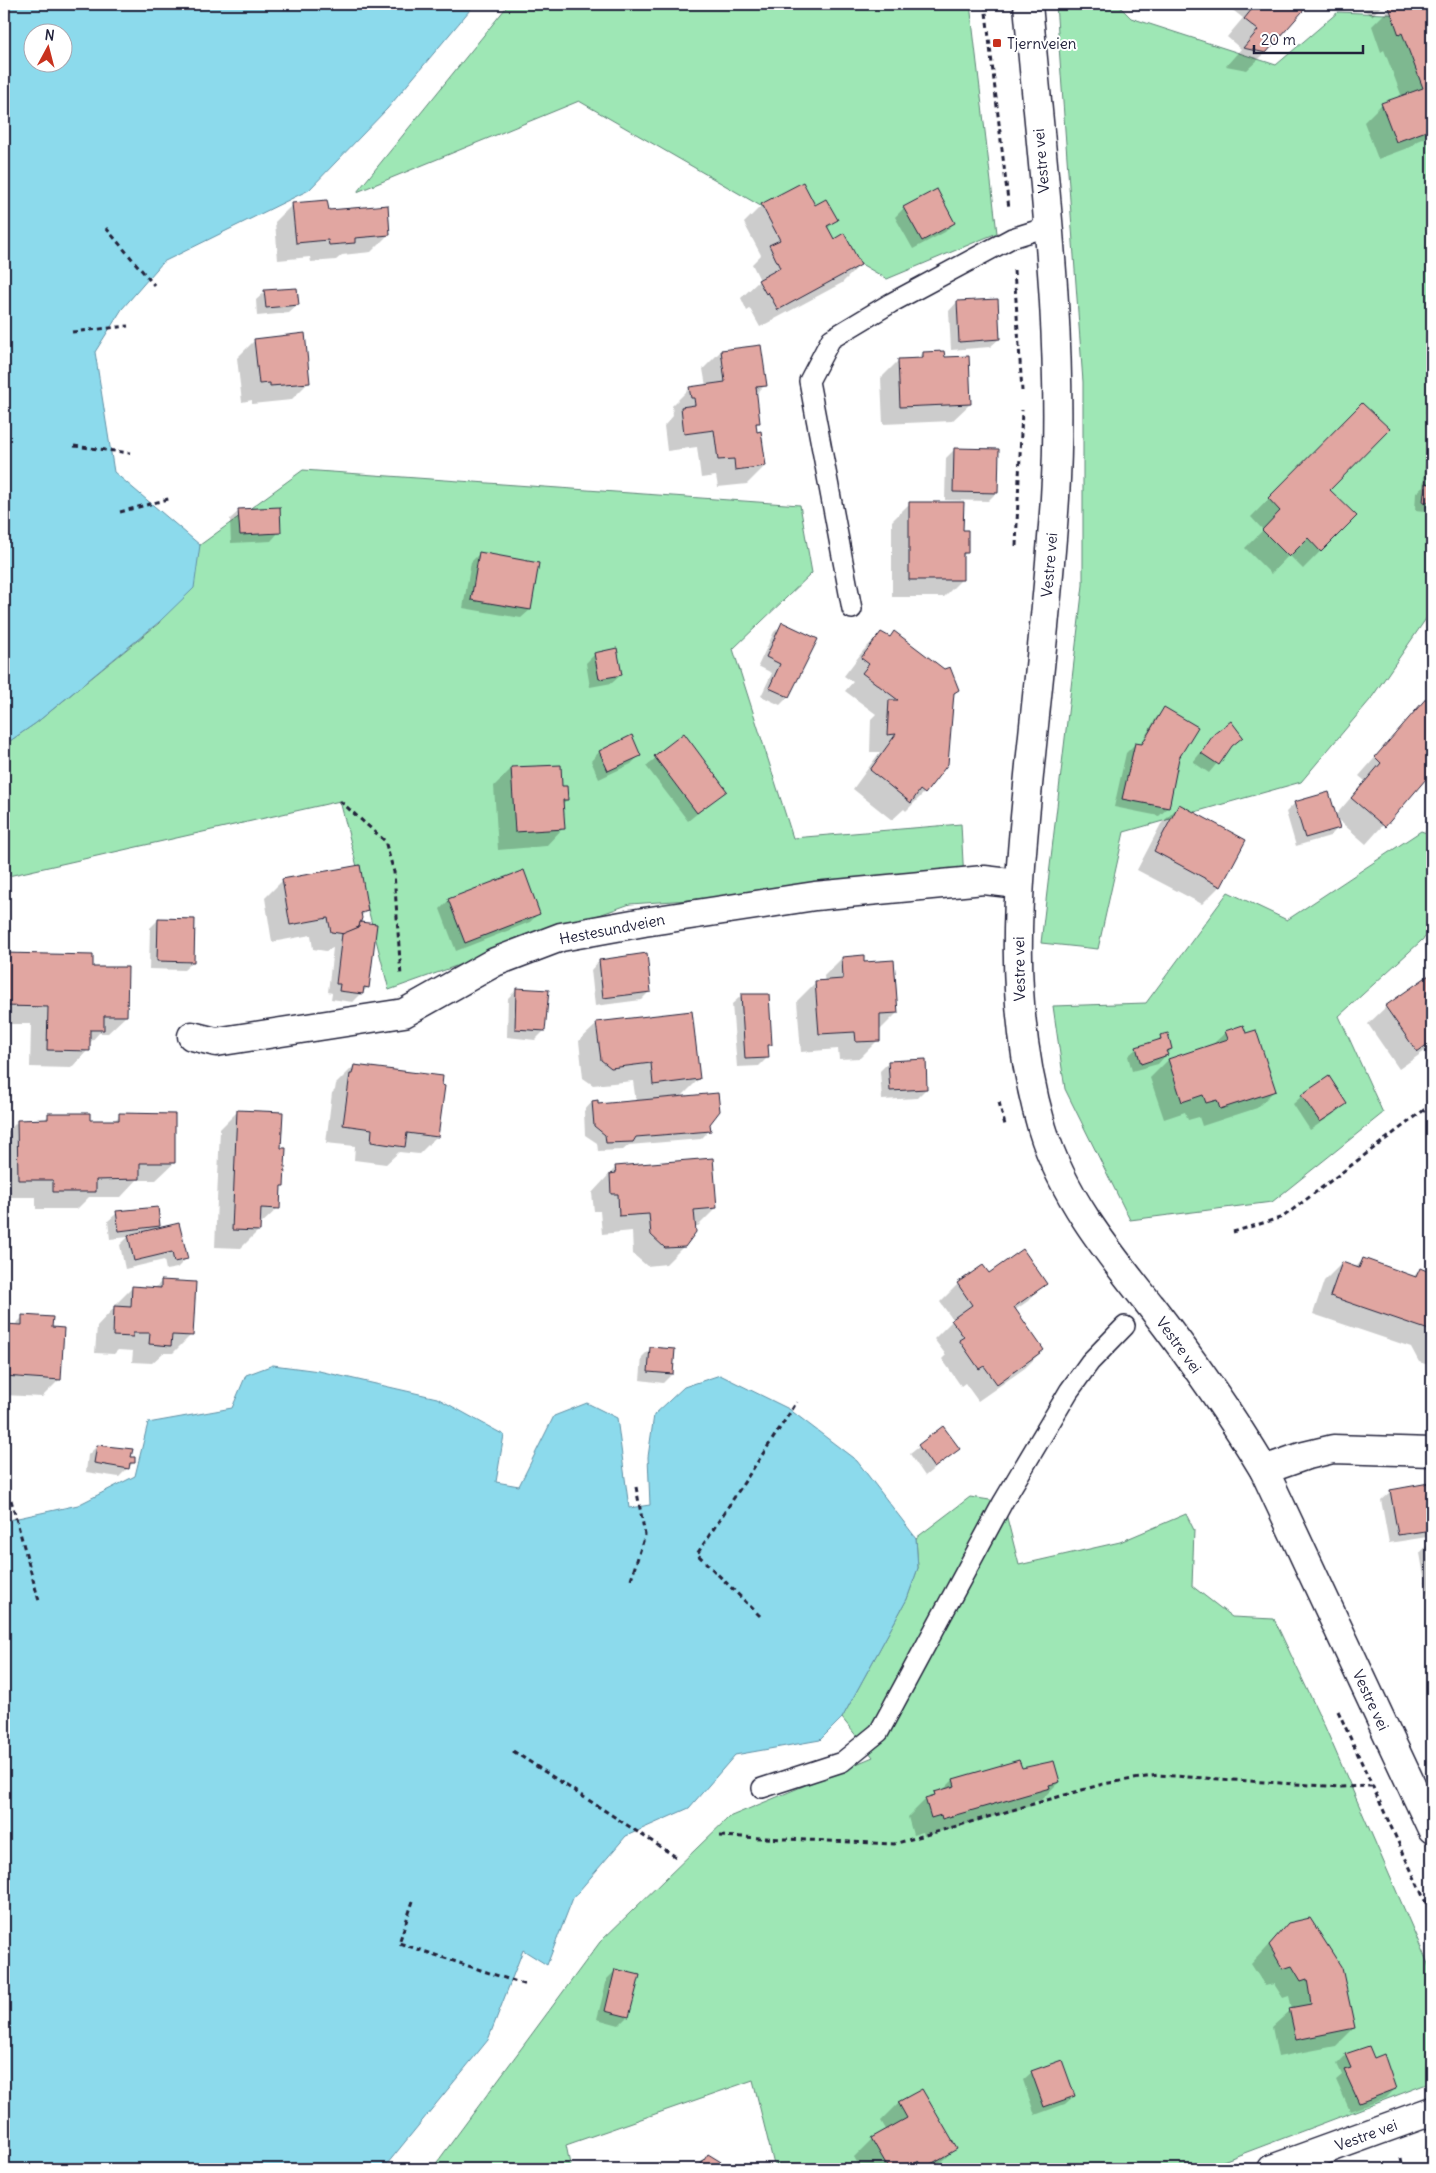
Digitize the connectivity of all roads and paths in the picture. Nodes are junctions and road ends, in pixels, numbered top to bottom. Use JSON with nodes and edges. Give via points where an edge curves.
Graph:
{"nodes":[{"id":1,"x":985,"y":4,"type":"edge"},
{"id":2,"x":1028,"y":4,"type":"edge"},
{"id":3,"x":1047,"y":227,"type":"junction"},
{"id":4,"x":106,"y":228,"type":"dead end"},
{"id":5,"x":1012,"y":238,"type":"junction"},
{"id":6,"x":154,"y":285,"type":"dead end"},
{"id":7,"x":128,"y":326,"type":"dead end"},
{"id":8,"x":72,"y":332,"type":"dead end"},
{"id":9,"x":1022,"y":399,"type":"dead end"},
{"id":10,"x":1022,"y":409,"type":"dead end"},
{"id":11,"x":74,"y":446,"type":"dead end"},
{"id":12,"x":130,"y":453,"type":"dead end"},
{"id":13,"x":172,"y":498,"type":"dead end"},
{"id":14,"x":120,"y":512,"type":"dead end"},
{"id":15,"x":1016,"y":548,"type":"dead end"},
{"id":16,"x":852,"y":609,"type":"dead end"},
{"id":17,"x":340,"y":801,"type":"dead end"},
{"id":18,"x":1018,"y":884,"type":"junction"},
{"id":19,"x":404,"y":1013,"type":"junction"},
{"id":20,"x":192,"y":1036,"type":"dead end"},
{"id":21,"x":998,"y":1098,"type":"dead end"},
{"id":22,"x":1432,"y":1104,"type":"edge"},
{"id":23,"x":1005,"y":1125,"type":"dead end"},
{"id":24,"x":1233,"y":1232,"type":"dead end"},
{"id":25,"x":1125,"y":1326,"type":"dead end"},
{"id":26,"x":797,"y":1402,"type":"dead end"},
{"id":27,"x":1432,"y":1452,"type":"edge"},
{"id":28,"x":1264,"y":1470,"type":"junction"},
{"id":29,"x":636,"y":1487,"type":"dead end"},
{"id":30,"x":11,"y":1500,"type":"dead end"},
{"id":31,"x":631,"y":1579,"type":"dead end"},
{"id":32,"x":39,"y":1601,"type":"dead end"},
{"id":33,"x":760,"y":1616,"type":"dead end"},
{"id":34,"x":1334,"y":1702,"type":"dead end"},
{"id":35,"x":513,"y":1751,"type":"dead end"},
{"id":36,"x":1371,"y":1786,"type":"junction"},
{"id":37,"x":762,"y":1788,"type":"dead end"},
{"id":38,"x":1432,"y":1829,"type":"edge"},
{"id":39,"x":720,"y":1836,"type":"dead end"},
{"id":40,"x":676,"y":1857,"type":"dead end"},
{"id":41,"x":413,"y":1901,"type":"dead end"},
{"id":42,"x":1432,"y":1916,"type":"edge"},
{"id":43,"x":526,"y":1985,"type":"dead end"},
{"id":44,"x":1432,"y":2112,"type":"edge"},
{"id":45,"x":1272,"y":2169,"type":"edge"}],
"edges":[{"from":1,"to":5,"type":"path"},
{"from":2,"to":3,"type":"street","name":"Vestre vei"},
{"from":3,"to":5,"type":"lane"},
{"from":3,"to":18,"type":"street","name":"Vestre vei","via":[[1056,331],[1055,496]]},
{"from":4,"to":6,"type":"path"},
{"from":5,"to":9,"type":"path"},
{"from":5,"to":16,"type":"lane","via":[[831,338],[809,381]]},
{"from":7,"to":8,"type":"path"},
{"from":10,"to":15,"type":"path"},
{"from":11,"to":12,"type":"path"},
{"from":13,"to":14,"type":"path"},
{"from":17,"to":19,"type":"path","via":[[385,841],[394,872]]},
{"from":18,"to":19,"type":"street","name":"Hestesundveien","via":[[984,880],[815,896],[561,938],[495,962]]},
{"from":18,"to":28,"type":"street","name":"Vestre vei","via":[[1018,992],[1024,1047],[1043,1129],[1064,1183],[1112,1259],[1235,1421]]},
{"from":19,"to":20,"type":"street","name":"Hestesundveien","via":[[216,1042]]},
{"from":21,"to":23,"type":"path"},
{"from":22,"to":24,"type":"path","via":[[1283,1217]]},
{"from":25,"to":37,"type":"lane","via":[[1090,1362],[1070,1391],[998,1510],[879,1732],[842,1762]]},
{"from":26,"to":33,"type":"path","via":[[697,1554]]},
{"from":27,"to":28,"type":"street","via":[[1333,1449]]},
{"from":28,"to":38,"type":"street","name":"Vestre vei"},
{"from":29,"to":31,"type":"path","via":[[645,1535]]},
{"from":30,"to":32,"type":"path"},
{"from":34,"to":36,"type":"path"},
{"from":35,"to":40,"type":"path"},
{"from":36,"to":39,"type":"path","via":[[1341,1787],[1158,1775],[1103,1784],[894,1844]]},
{"from":36,"to":42,"type":"path"},
{"from":41,"to":43,"type":"path","via":[[399,1943]]},
{"from":44,"to":45,"type":"street","name":"Vestre vei"}]}
